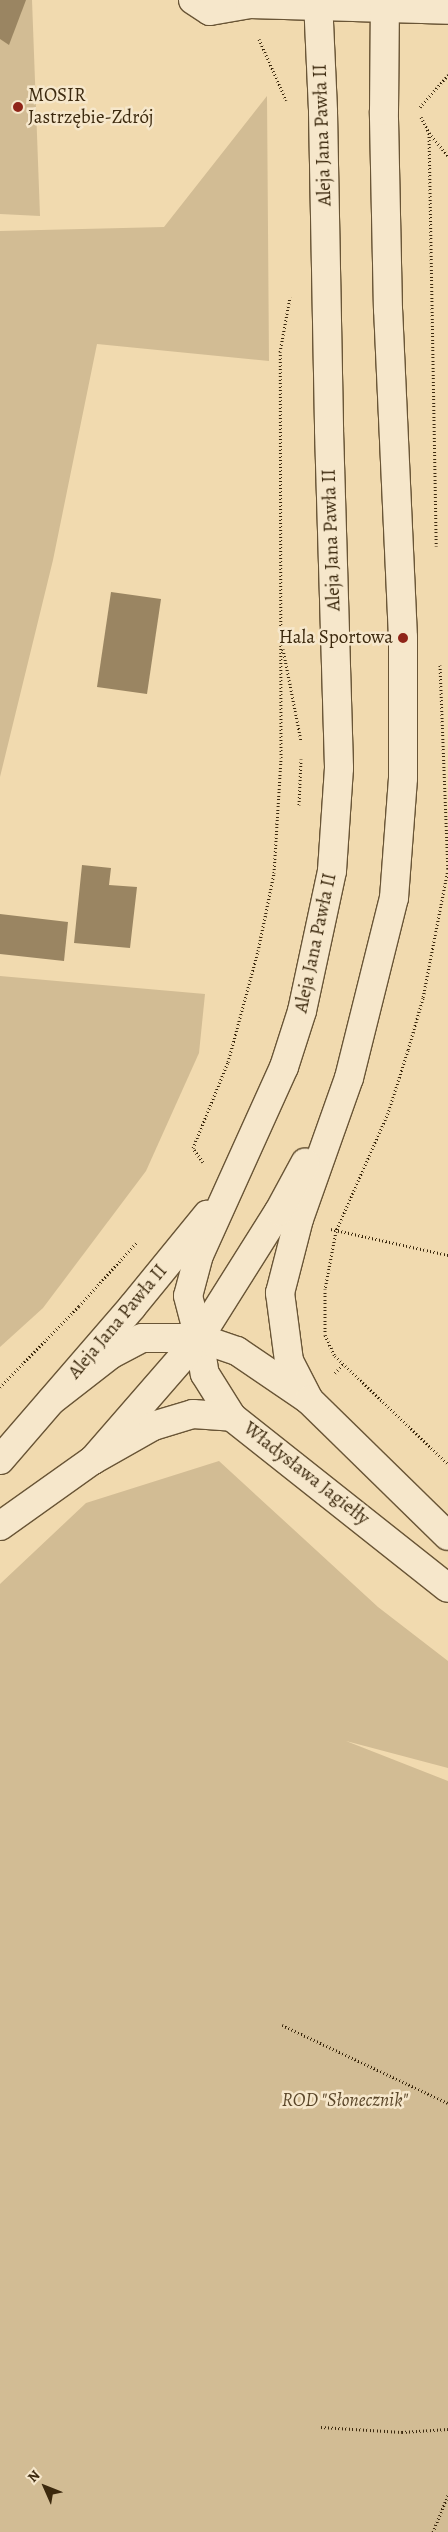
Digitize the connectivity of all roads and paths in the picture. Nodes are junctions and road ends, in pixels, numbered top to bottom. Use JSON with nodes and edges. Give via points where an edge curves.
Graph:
{"nodes":[{"id":1,"x":193,"y":0,"type":"edge"},
{"id":2,"x":317,"y":3,"type":"edge"},
{"id":3,"x":385,"y":4,"type":"edge"},
{"id":4,"x":448,"y":10,"type":"edge"},
{"id":5,"x":257,"y":36,"type":"dead end"},
{"id":6,"x":448,"y":75,"type":"edge"},
{"id":7,"x":288,"y":104,"type":"dead end"},
{"id":8,"x":417,"y":110,"type":"dead end"},
{"id":9,"x":429,"y":133,"type":"dead end"},
{"id":10,"x":448,"y":156,"type":"edge"},
{"id":11,"x":291,"y":289,"type":"dead end"},
{"id":12,"x":282,"y":641,"type":"junction"},
{"id":13,"x":302,"y":746,"type":"dead end"},
{"id":14,"x":302,"y":755,"type":"dead end"},
{"id":15,"x":298,"y":812,"type":"dead end"},
{"id":16,"x":349,"y":1078,"type":"junction"},
{"id":17,"x":209,"y":1158,"type":"dead end"},
{"id":18,"x":233,"y":1183,"type":"junction"},
{"id":19,"x":139,"y":1240,"type":"dead end"},
{"id":20,"x":448,"y":1255,"type":"edge"},
{"id":21,"x":199,"y":1338,"type":"junction"},
{"id":22,"x":0,"y":1387,"type":"edge"},
{"id":23,"x":309,"y":1400,"type":"junction"},
{"id":24,"x":51,"y":1402,"type":"junction"},
{"id":25,"x":232,"y":1417,"type":"junction"},
{"id":26,"x":0,"y":1460,"type":"edge"},
{"id":27,"x":93,"y":1460,"type":"junction"},
{"id":28,"x":448,"y":1464,"type":"edge"},
{"id":29,"x":0,"y":1526,"type":"edge"},
{"id":30,"x":448,"y":1536,"type":"edge"},
{"id":31,"x":448,"y":1588,"type":"edge"},
{"id":32,"x":282,"y":2026,"type":"dead end"},
{"id":33,"x":448,"y":2103,"type":"edge"},
{"id":34,"x":321,"y":2427,"type":"dead end"},
{"id":35,"x":448,"y":2429,"type":"edge"},
{"id":36,"x":448,"y":2495,"type":"edge"},
{"id":37,"x":433,"y":2532,"type":"edge"}],
"edges":[{"from":1,"to":2,"type":"street","via":[[210,11],[250,4]]},
{"from":2,"to":3,"type":"street"},
{"from":2,"to":18,"type":"street","name":"Aleja Jana Pawła II","via":[[323,112],[339,768],[332,871],[302,1011],[284,1068]]},
{"from":3,"to":4,"type":"street"},
{"from":3,"to":16,"type":"street","via":[[388,290],[403,638],[403,778],[394,898]]},
{"from":5,"to":7,"type":"path"},
{"from":6,"to":8,"type":"path"},
{"from":9,"to":10,"type":"path"},
{"from":11,"to":12,"type":"path","via":[[280,352]]},
{"from":12,"to":13,"type":"path"},
{"from":12,"to":17,"type":"path","via":[[281,758],[274,873],[258,951],[228,1062],[193,1148],[205,1165]]},
{"from":14,"to":15,"type":"path"},
{"from":16,"to":21,"type":"street","via":[[279,1211]]},
{"from":16,"to":23,"type":"street","via":[[299,1220],[280,1293],[289,1361]]},
{"from":18,"to":21,"type":"street","name":"Aleja Jana Pawła II","via":[[199,1255],[188,1296]]},
{"from":18,"to":24,"type":"street","name":"Aleja Jana Pawła II"},
{"from":19,"to":22,"type":"path"},
{"from":20,"to":28,"type":"path","via":[[336,1231],[325,1288],[325,1335],[335,1356]]},
{"from":21,"to":23,"type":"street","via":[[236,1351]]},
{"from":21,"to":24,"type":"street","via":[[142,1338],[110,1355]]},
{"from":21,"to":25,"type":"street","name":"Władysława Jagiełły","via":[[205,1374]]},
{"from":21,"to":27,"type":"street"},
{"from":23,"to":30,"type":"street"},
{"from":24,"to":26,"type":"street","name":"Aleja Jana Pawła II"},
{"from":25,"to":27,"type":"street","via":[[193,1414],[152,1426]]},
{"from":25,"to":31,"type":"street","name":"Władysława Jagiełły"},
{"from":27,"to":29,"type":"street"},
{"from":32,"to":33,"type":"path"},
{"from":34,"to":35,"type":"path","via":[[402,2432]]},
{"from":36,"to":37,"type":"path"}]}
